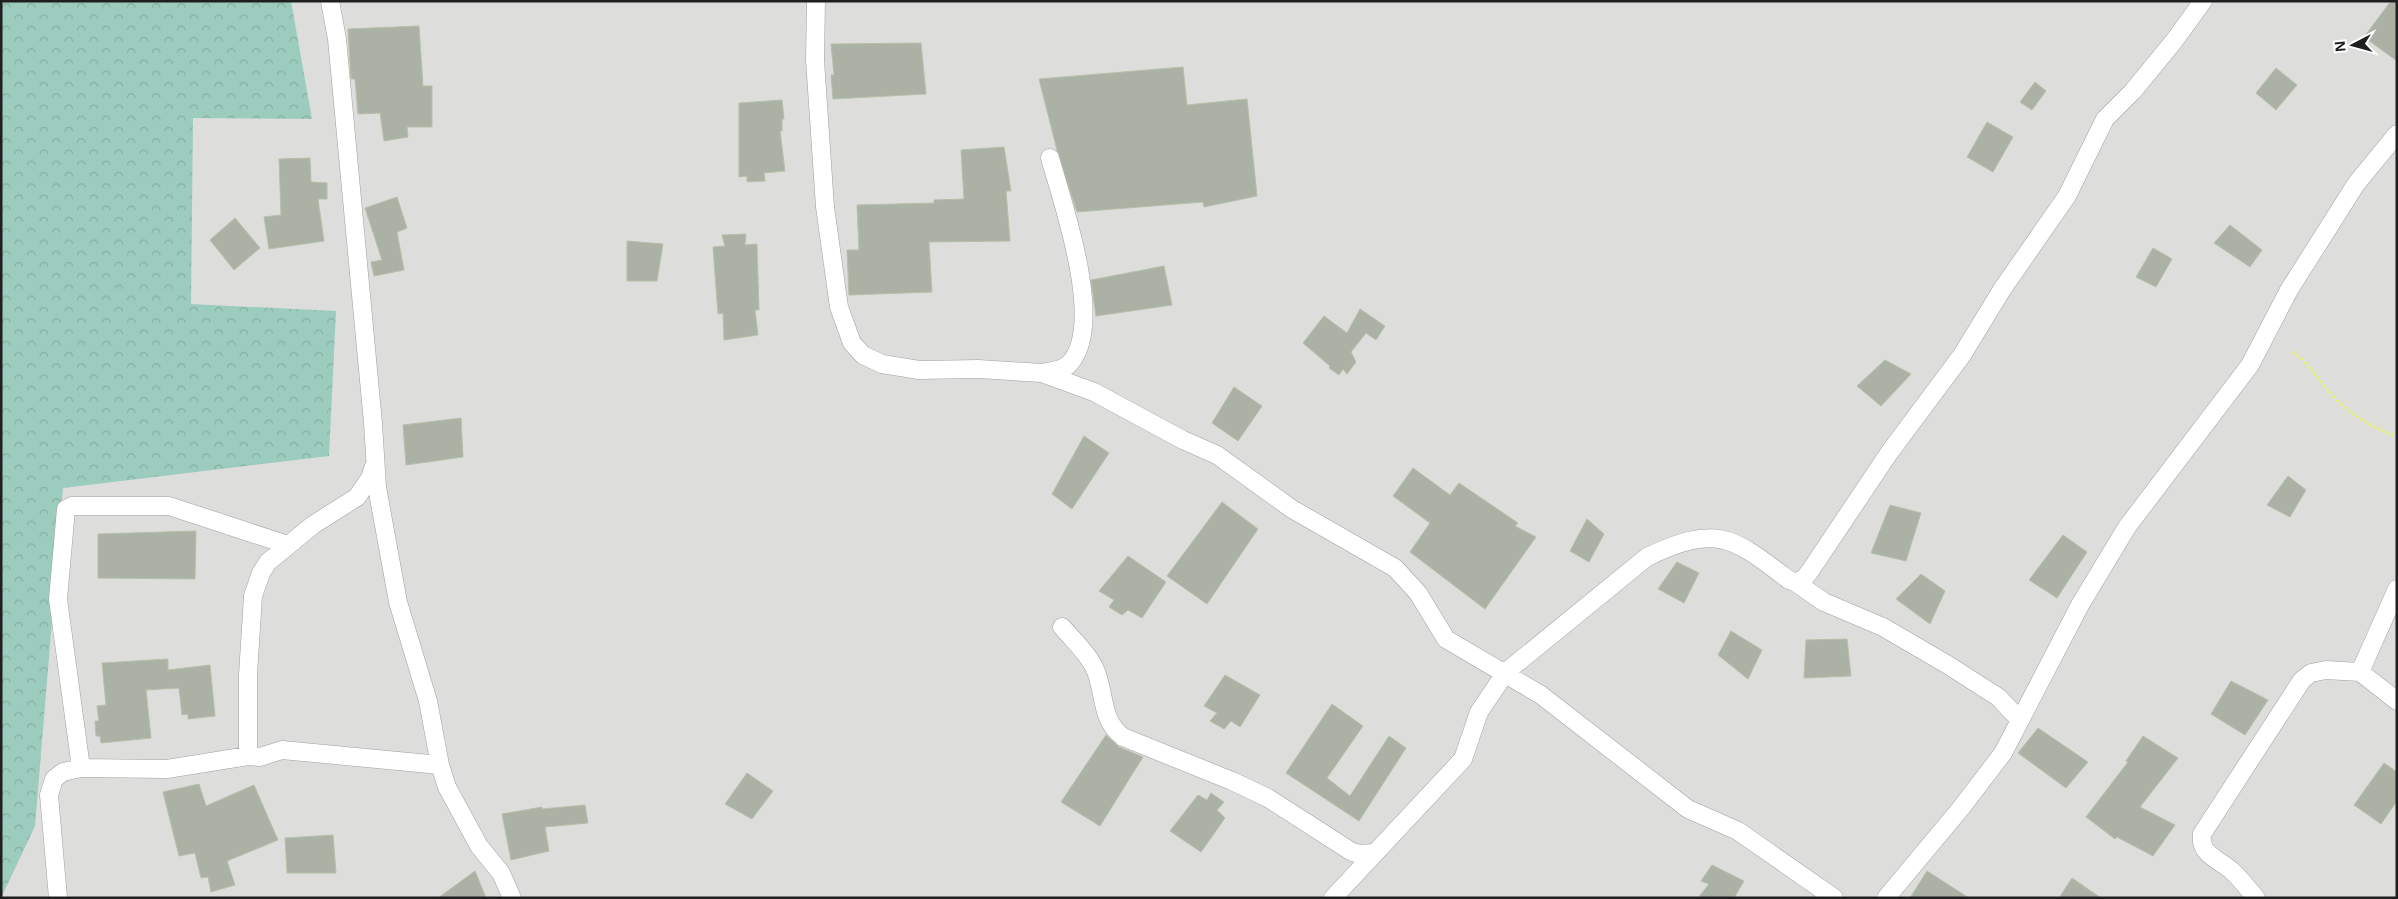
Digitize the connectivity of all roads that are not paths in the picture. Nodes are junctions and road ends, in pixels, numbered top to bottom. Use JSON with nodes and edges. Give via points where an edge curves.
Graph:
{"nodes":[{"id":1,"x":330,"y":1,"type":"edge"},
{"id":2,"x":816,"y":1,"type":"edge"},
{"id":3,"x":2203,"y":1,"type":"edge"},
{"id":4,"x":2397,"y":134,"type":"edge"},
{"id":5,"x":1050,"y":158,"type":"dead end"},
{"id":6,"x":1042,"y":373,"type":"junction"},
{"id":7,"x":375,"y":461,"type":"junction"},
{"id":8,"x":288,"y":546,"type":"junction"},
{"id":9,"x":1796,"y":582,"type":"junction"},
{"id":10,"x":2397,"y":589,"type":"edge"},
{"id":11,"x":1062,"y":627,"type":"dead end"},
{"id":12,"x":1506,"y":672,"type":"junction"},
{"id":13,"x":2360,"y":672,"type":"junction"},
{"id":14,"x":2397,"y":701,"type":"edge"},
{"id":15,"x":2020,"y":720,"type":"junction"},
{"id":16,"x":248,"y":756,"type":"junction"},
{"id":17,"x":440,"y":765,"type":"junction"},
{"id":18,"x":81,"y":768,"type":"junction"},
{"id":19,"x":1374,"y":853,"type":"junction"},
{"id":20,"x":58,"y":898,"type":"edge"},
{"id":21,"x":512,"y":898,"type":"edge"},
{"id":22,"x":1333,"y":898,"type":"edge"},
{"id":23,"x":1834,"y":898,"type":"edge"},
{"id":24,"x":1886,"y":898,"type":"edge"},
{"id":25,"x":2256,"y":898,"type":"edge"}],
"edges":[{"from":1,"to":7,"type":"street","via":[[337,39]]},
{"from":2,"to":6,"type":"street","via":[[815,60],[825,207],[839,307],[852,343],[863,355],[882,364],[919,370]]},
{"from":3,"to":9,"type":"street","via":[[2133,92],[2105,119],[2067,196],[1962,354],[1855,502],[1810,571],[1803,580]]},
{"from":4,"to":15,"type":"street","via":[[2356,184],[2289,290],[2250,365],[2126,527],[2080,605]]},
{"from":5,"to":6,"type":"street","via":[[1074,241],[1084,329],[1081,345],[1070,364]]},
{"from":6,"to":12,"type":"street","via":[[1094,392],[1217,455],[1292,509],[1395,568],[1418,593],[1446,639]]},
{"from":7,"to":8,"type":"street","via":[[370,478],[357,497],[313,524]]},
{"from":7,"to":17,"type":"street","via":[[398,602],[428,701]]},
{"from":8,"to":16,"type":"street","via":[[264,567],[253,596],[248,675]]},
{"from":8,"to":18,"type":"street","via":[[170,506],[72,506],[66,509],[58,599]]},
{"from":9,"to":12,"type":"street","via":[[1749,550],[1727,540],[1708,537],[1674,544],[1647,557]]},
{"from":9,"to":15,"type":"street","via":[[1824,602],[1883,627],[1948,665],[1998,697]]},
{"from":10,"to":13,"type":"street"},
{"from":11,"to":19,"type":"street","via":[[1094,667],[1106,715],[1114,730],[1123,737],[1268,798],[1352,852]]},
{"from":12,"to":19,"type":"street","via":[[1479,712],[1463,759]]},
{"from":12,"to":23,"type":"street","via":[[1555,705],[1688,809],[1738,831]]},
{"from":13,"to":14,"type":"street"},
{"from":13,"to":25,"type":"street","via":[[2326,670],[2311,673],[2302,680],[2202,834],[2203,848],[2230,870]]},
{"from":15,"to":24,"type":"street","via":[[2003,752],[1981,782]]},
{"from":16,"to":17,"type":"street","via":[[282,750]]},
{"from":16,"to":18,"type":"street","via":[[167,769]]},
{"from":17,"to":21,"type":"street","via":[[447,787],[478,846],[501,873]]},
{"from":18,"to":20,"type":"street","via":[[63,772],[54,779],[49,795]]},
{"from":19,"to":22,"type":"street"}]}
